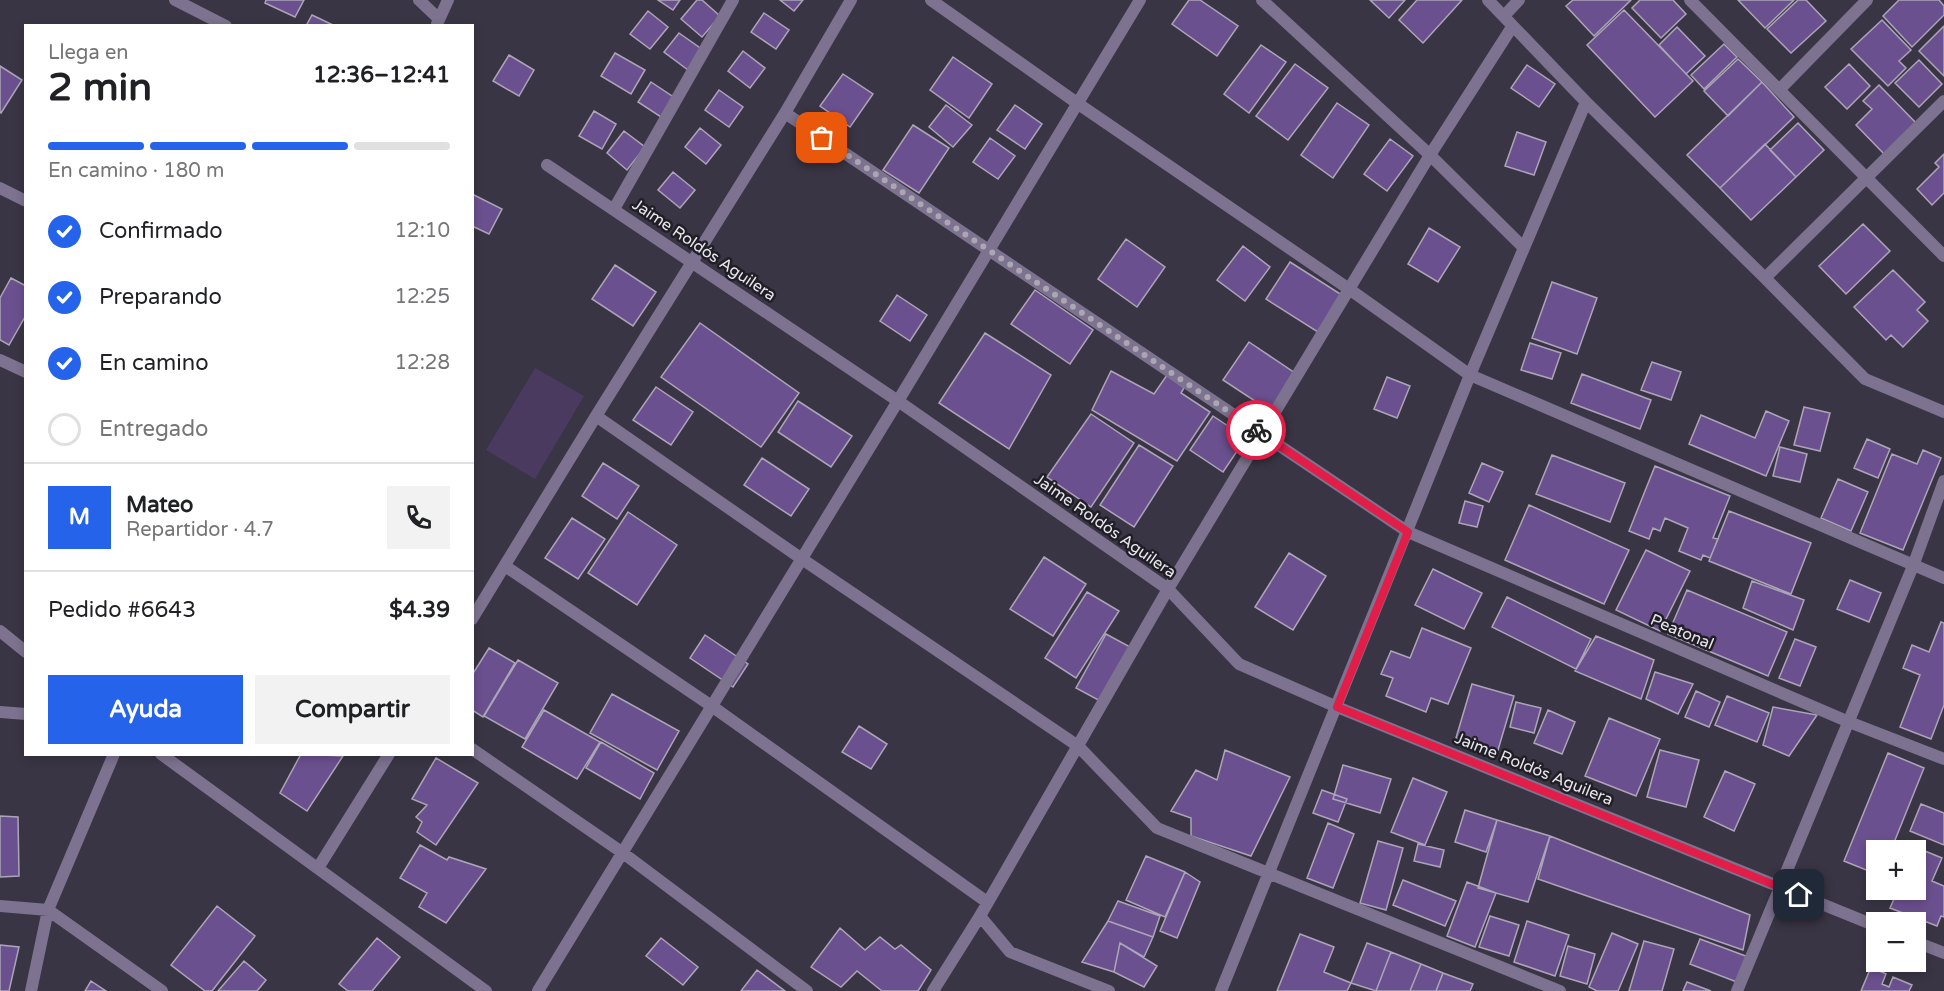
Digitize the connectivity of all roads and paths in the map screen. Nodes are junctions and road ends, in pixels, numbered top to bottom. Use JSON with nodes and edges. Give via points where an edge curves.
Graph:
{"nodes":[{"id":1,"x":175,"y":0,"type":"edge"},
{"id":2,"x":418,"y":0,"type":"edge"},
{"id":3,"x":448,"y":0,"type":"edge"},
{"id":4,"x":733,"y":0,"type":"edge"},
{"id":5,"x":852,"y":0,"type":"edge"},
{"id":6,"x":931,"y":0,"type":"edge"},
{"id":7,"x":1140,"y":0,"type":"edge"},
{"id":8,"x":1262,"y":0,"type":"edge"},
{"id":9,"x":1488,"y":0,"type":"edge"},
{"id":10,"x":1519,"y":0,"type":"edge"},
{"id":11,"x":1867,"y":0,"type":"edge"},
{"id":12,"x":1695,"y":2,"type":"edge"},
{"id":13,"x":1504,"y":16,"type":"junction"},
{"id":14,"x":438,"y":22,"type":"edge"},
{"id":15,"x":222,"y":24,"type":"edge"},
{"id":16,"x":1512,"y":27,"type":"junction"},
{"id":17,"x":1779,"y":90,"type":"junction"},
{"id":18,"x":1944,"y":101,"type":"edge"},
{"id":19,"x":1586,"y":102,"type":"junction"},
{"id":20,"x":1077,"y":103,"type":"junction"},
{"id":21,"x":785,"y":113,"type":"junction"},
{"id":22,"x":1430,"y":155,"type":"junction"},
{"id":23,"x":547,"y":165,"type":"dead end"},
{"id":24,"x":1867,"y":179,"type":"junction"},
{"id":25,"x":0,"y":188,"type":"edge"},
{"id":26,"x":24,"y":200,"type":"edge"},
{"id":27,"x":614,"y":209,"type":"junction"},
{"id":28,"x":1524,"y":248,"type":"junction"},
{"id":29,"x":989,"y":251,"type":"junction"},
{"id":30,"x":1944,"y":256,"type":"edge"},
{"id":31,"x":693,"y":262,"type":"junction"},
{"id":32,"x":1765,"y":278,"type":"junction"},
{"id":33,"x":1349,"y":289,"type":"junction"},
{"id":34,"x":0,"y":360,"type":"edge"},
{"id":35,"x":24,"y":371,"type":"edge"},
{"id":36,"x":1470,"y":375,"type":"junction"},
{"id":37,"x":898,"y":401,"type":"junction"},
{"id":38,"x":1944,"y":412,"type":"edge"},
{"id":39,"x":596,"y":416,"type":"junction"},
{"id":40,"x":1262,"y":434,"type":"junction"},
{"id":41,"x":1944,"y":481,"type":"edge"},
{"id":42,"x":1408,"y":532,"type":"junction"},
{"id":43,"x":802,"y":559,"type":"junction"},
{"id":44,"x":505,"y":566,"type":"junction"},
{"id":45,"x":1913,"y":566,"type":"junction"},
{"id":46,"x":1944,"y":578,"type":"edge"},
{"id":47,"x":1168,"y":590,"type":"junction"},
{"id":48,"x":474,"y":616,"type":"edge"},
{"id":49,"x":0,"y":632,"type":"edge"},
{"id":50,"x":24,"y":650,"type":"edge"},
{"id":51,"x":713,"y":707,"type":"junction"},
{"id":52,"x":1337,"y":707,"type":"junction"},
{"id":53,"x":0,"y":712,"type":"edge"},
{"id":54,"x":24,"y":714,"type":"edge"},
{"id":55,"x":1849,"y":722,"type":"junction"},
{"id":56,"x":1078,"y":746,"type":"junction"},
{"id":57,"x":474,"y":750,"type":"edge"},
{"id":58,"x":113,"y":756,"type":"edge"},
{"id":59,"x":164,"y":756,"type":"edge"},
{"id":60,"x":388,"y":756,"type":"edge"},
{"id":61,"x":1944,"y":759,"type":"edge"},
{"id":62,"x":623,"y":853,"type":"junction"},
{"id":63,"x":318,"y":868,"type":"junction"},
{"id":64,"x":1269,"y":873,"type":"junction"},
{"id":65,"x":1779,"y":887,"type":"junction"},
{"id":66,"x":987,"y":902,"type":"junction"},
{"id":67,"x":0,"y":906,"type":"edge"},
{"id":68,"x":48,"y":910,"type":"junction"},
{"id":69,"x":980,"y":916,"type":"junction"},
{"id":70,"x":1866,"y":922,"type":"edge"},
{"id":71,"x":1926,"y":946,"type":"edge"},
{"id":72,"x":1944,"y":953,"type":"edge"},
{"id":73,"x":31,"y":991,"type":"edge"},
{"id":74,"x":162,"y":991,"type":"edge"},
{"id":75,"x":486,"y":991,"type":"edge"},
{"id":76,"x":538,"y":991,"type":"edge"},
{"id":77,"x":807,"y":991,"type":"edge"},
{"id":78,"x":933,"y":991,"type":"edge"},
{"id":79,"x":1109,"y":991,"type":"edge"},
{"id":80,"x":1221,"y":991,"type":"edge"},
{"id":81,"x":1560,"y":991,"type":"edge"},
{"id":82,"x":1737,"y":991,"type":"edge"}],
"edges":[{"from":1,"to":15,"type":"street"},
{"from":2,"to":14,"type":"street"},
{"from":3,"to":14,"type":"street"},
{"from":4,"to":27,"type":"street"},
{"from":5,"to":21,"type":"street"},
{"from":6,"to":20,"type":"street"},
{"from":7,"to":20,"type":"street"},
{"from":8,"to":22,"type":"street"},
{"from":9,"to":13,"type":"street"},
{"from":10,"to":13,"type":"street"},
{"from":11,"to":17,"type":"street"},
{"from":12,"to":17,"type":"street"},
{"from":13,"to":16,"type":"street"},
{"from":16,"to":19,"type":"street"},
{"from":16,"to":22,"type":"street"},
{"from":17,"to":24,"type":"street"},
{"from":18,"to":24,"type":"street"},
{"from":19,"to":28,"type":"street"},
{"from":19,"to":32,"type":"street"},
{"from":20,"to":29,"type":"street"},
{"from":20,"to":33,"type":"street"},
{"from":21,"to":29,"type":"street","name":"Peatonal"},
{"from":21,"to":31,"type":"street"},
{"from":22,"to":28,"type":"street"},
{"from":22,"to":33,"type":"street"},
{"from":23,"to":27,"type":"street","name":"Jaime Roldós Aguilera"},
{"from":24,"to":30,"type":"street"},
{"from":24,"to":32,"type":"street"},
{"from":25,"to":26,"type":"street"},
{"from":27,"to":31,"type":"street","name":"Jaime Roldós Aguilera"},
{"from":28,"to":36,"type":"street"},
{"from":29,"to":37,"type":"street"},
{"from":29,"to":40,"type":"street","name":"Peatonal"},
{"from":31,"to":37,"type":"street","name":"Jaime Roldós Aguilera"},
{"from":31,"to":39,"type":"street"},
{"from":32,"to":38,"type":"street","via":[[1865,379]]},
{"from":33,"to":36,"type":"street"},
{"from":33,"to":40,"type":"street"},
{"from":34,"to":35,"type":"street"},
{"from":36,"to":42,"type":"street"},
{"from":36,"to":45,"type":"street"},
{"from":37,"to":43,"type":"street"},
{"from":37,"to":47,"type":"street","name":"Jaime Roldós Aguilera"},
{"from":39,"to":43,"type":"street"},
{"from":39,"to":44,"type":"street"},
{"from":40,"to":42,"type":"street","name":"Peatonal"},
{"from":40,"to":47,"type":"street"},
{"from":41,"to":45,"type":"street"},
{"from":42,"to":52,"type":"street"},
{"from":42,"to":55,"type":"street","name":"Peatonal"},
{"from":43,"to":51,"type":"street"},
{"from":43,"to":56,"type":"street"},
{"from":44,"to":48,"type":"street"},
{"from":44,"to":51,"type":"street"},
{"from":45,"to":46,"type":"street"},
{"from":45,"to":55,"type":"street"},
{"from":47,"to":52,"type":"street","name":"Jaime Roldós Aguilera","via":[[1239,664]]},
{"from":47,"to":56,"type":"street"},
{"from":49,"to":50,"type":"street"},
{"from":51,"to":62,"type":"street"},
{"from":51,"to":66,"type":"street"},
{"from":52,"to":64,"type":"street"},
{"from":52,"to":65,"type":"street","name":"Jaime Roldós Aguilera"},
{"from":53,"to":54,"type":"street"},
{"from":55,"to":61,"type":"street","name":"Peatonal"},
{"from":55,"to":65,"type":"street"},
{"from":56,"to":64,"type":"street","via":[[1157,828]]},
{"from":56,"to":66,"type":"street"},
{"from":57,"to":62,"type":"street"},
{"from":58,"to":68,"type":"street"},
{"from":59,"to":63,"type":"street"},
{"from":60,"to":63,"type":"street"},
{"from":62,"to":76,"type":"street"},
{"from":62,"to":77,"type":"street"},
{"from":63,"to":75,"type":"street"},
{"from":64,"to":80,"type":"street"},
{"from":64,"to":81,"type":"street"},
{"from":65,"to":70,"type":"street","name":"Jaime Roldós Aguilera"},
{"from":65,"to":82,"type":"street"},
{"from":66,"to":69,"type":"street"},
{"from":67,"to":68,"type":"street"},
{"from":68,"to":73,"type":"street"},
{"from":68,"to":74,"type":"street"},
{"from":69,"to":78,"type":"street"},
{"from":69,"to":79,"type":"street","via":[[1010,952]]},
{"from":71,"to":72,"type":"street"}]}
